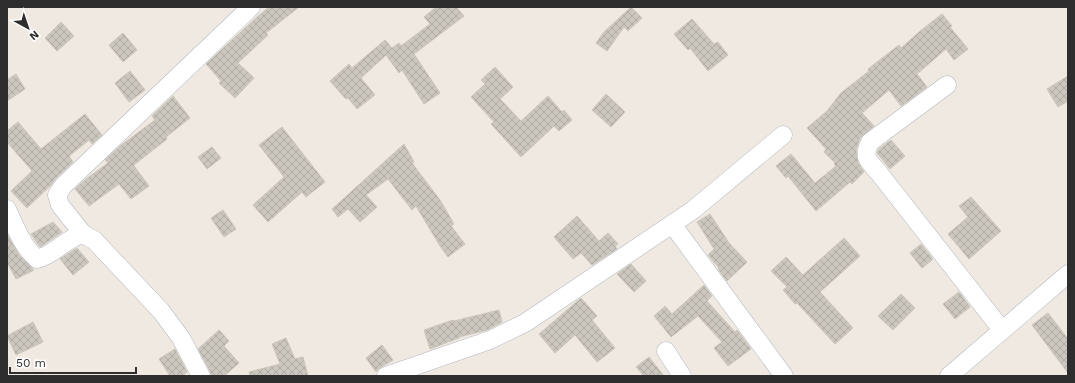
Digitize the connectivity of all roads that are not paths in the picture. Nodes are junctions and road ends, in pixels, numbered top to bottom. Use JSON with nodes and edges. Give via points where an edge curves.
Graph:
{"nodes":[{"id":1,"x":251,"y":7,"type":"edge"},
{"id":2,"x":947,"y":85,"type":"dead end"},
{"id":3,"x":784,"y":135,"type":"dead end"},
{"id":4,"x":7,"y":209,"type":"edge"},
{"id":5,"x":672,"y":224,"type":"junction"},
{"id":6,"x":83,"y":234,"type":"junction"},
{"id":7,"x":1068,"y":274,"type":"edge"},
{"id":8,"x":1002,"y":330,"type":"junction"},
{"id":9,"x":666,"y":350,"type":"dead end"},
{"id":10,"x":201,"y":376,"type":"edge"},
{"id":11,"x":386,"y":376,"type":"edge"},
{"id":12,"x":682,"y":376,"type":"edge"},
{"id":13,"x":784,"y":376,"type":"edge"},
{"id":14,"x":949,"y":376,"type":"edge"}],
"edges":[{"from":1,"to":6,"type":"street","via":[[63,186],[57,195],[60,205]]},
{"from":2,"to":8,"type":"street","via":[[870,142],[865,151],[867,159]]},
{"from":3,"to":5,"type":"street"},
{"from":4,"to":6,"type":"street","via":[[24,244],[37,259],[46,257],[76,235]]},
{"from":5,"to":11,"type":"street","via":[[525,323],[490,340]]},
{"from":5,"to":13,"type":"street"},
{"from":6,"to":10,"type":"street","via":[[94,240],[161,311],[180,338]]},
{"from":7,"to":8,"type":"street"},
{"from":8,"to":14,"type":"street"},
{"from":9,"to":12,"type":"street"}]}
